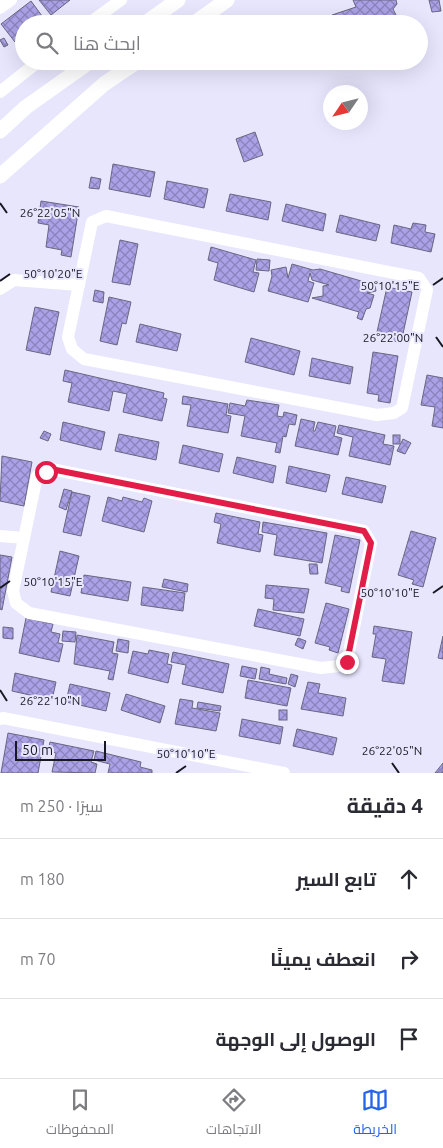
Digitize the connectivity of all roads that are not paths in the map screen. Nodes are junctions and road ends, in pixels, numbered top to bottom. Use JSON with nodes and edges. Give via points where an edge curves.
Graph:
{"nodes":[{"id":1,"x":11,"y":0,"type":"edge"},
{"id":2,"x":178,"y":0,"type":"edge"},
{"id":3,"x":228,"y":0,"type":"edge"},
{"id":4,"x":113,"y":2,"type":"edge"},
{"id":5,"x":0,"y":8,"type":"edge"},
{"id":6,"x":98,"y":15,"type":"edge"},
{"id":7,"x":157,"y":15,"type":"edge"},
{"id":8,"x":206,"y":15,"type":"edge"},
{"id":9,"x":28,"y":70,"type":"edge"},
{"id":10,"x":78,"y":70,"type":"edge"},
{"id":11,"x":125,"y":70,"type":"edge"},
{"id":12,"x":0,"y":92,"type":"edge"},
{"id":13,"x":0,"y":131,"type":"edge"},
{"id":14,"x":0,"y":176,"type":"edge"},
{"id":15,"x":79,"y":285,"type":"junction"},
{"id":16,"x":0,"y":290,"type":"edge"},
{"id":17,"x":0,"y":536,"type":"edge"},
{"id":18,"x":24,"y":538,"type":"junction"},
{"id":19,"x":0,"y":719,"type":"edge"},
{"id":20,"x":284,"y":773,"type":"edge"}],
"edges":[{"from":1,"to":5,"type":"street"},
{"from":2,"to":7,"type":"street"},
{"from":3,"to":8,"type":"street"},
{"from":4,"to":6,"type":"street"},
{"from":9,"to":12,"type":"street"},
{"from":10,"to":13,"type":"street","via":[[26,107]]},
{"from":11,"to":14,"type":"street","via":[[104,84]]},
{"from":15,"to":15,"type":"street","via":[[68,337],[72,349],[84,359],[377,415],[394,413],[402,408],[427,290],[419,278],[106,216],[92,222]]},
{"from":15,"to":16,"type":"street","via":[[14,280]]},
{"from":17,"to":18,"type":"street"},
{"from":18,"to":18,"type":"street","via":[[13,590],[16,602],[29,613],[321,668],[347,662],[371,543],[364,531],[51,469],[37,476]]},
{"from":19,"to":20,"type":"street"}]}
